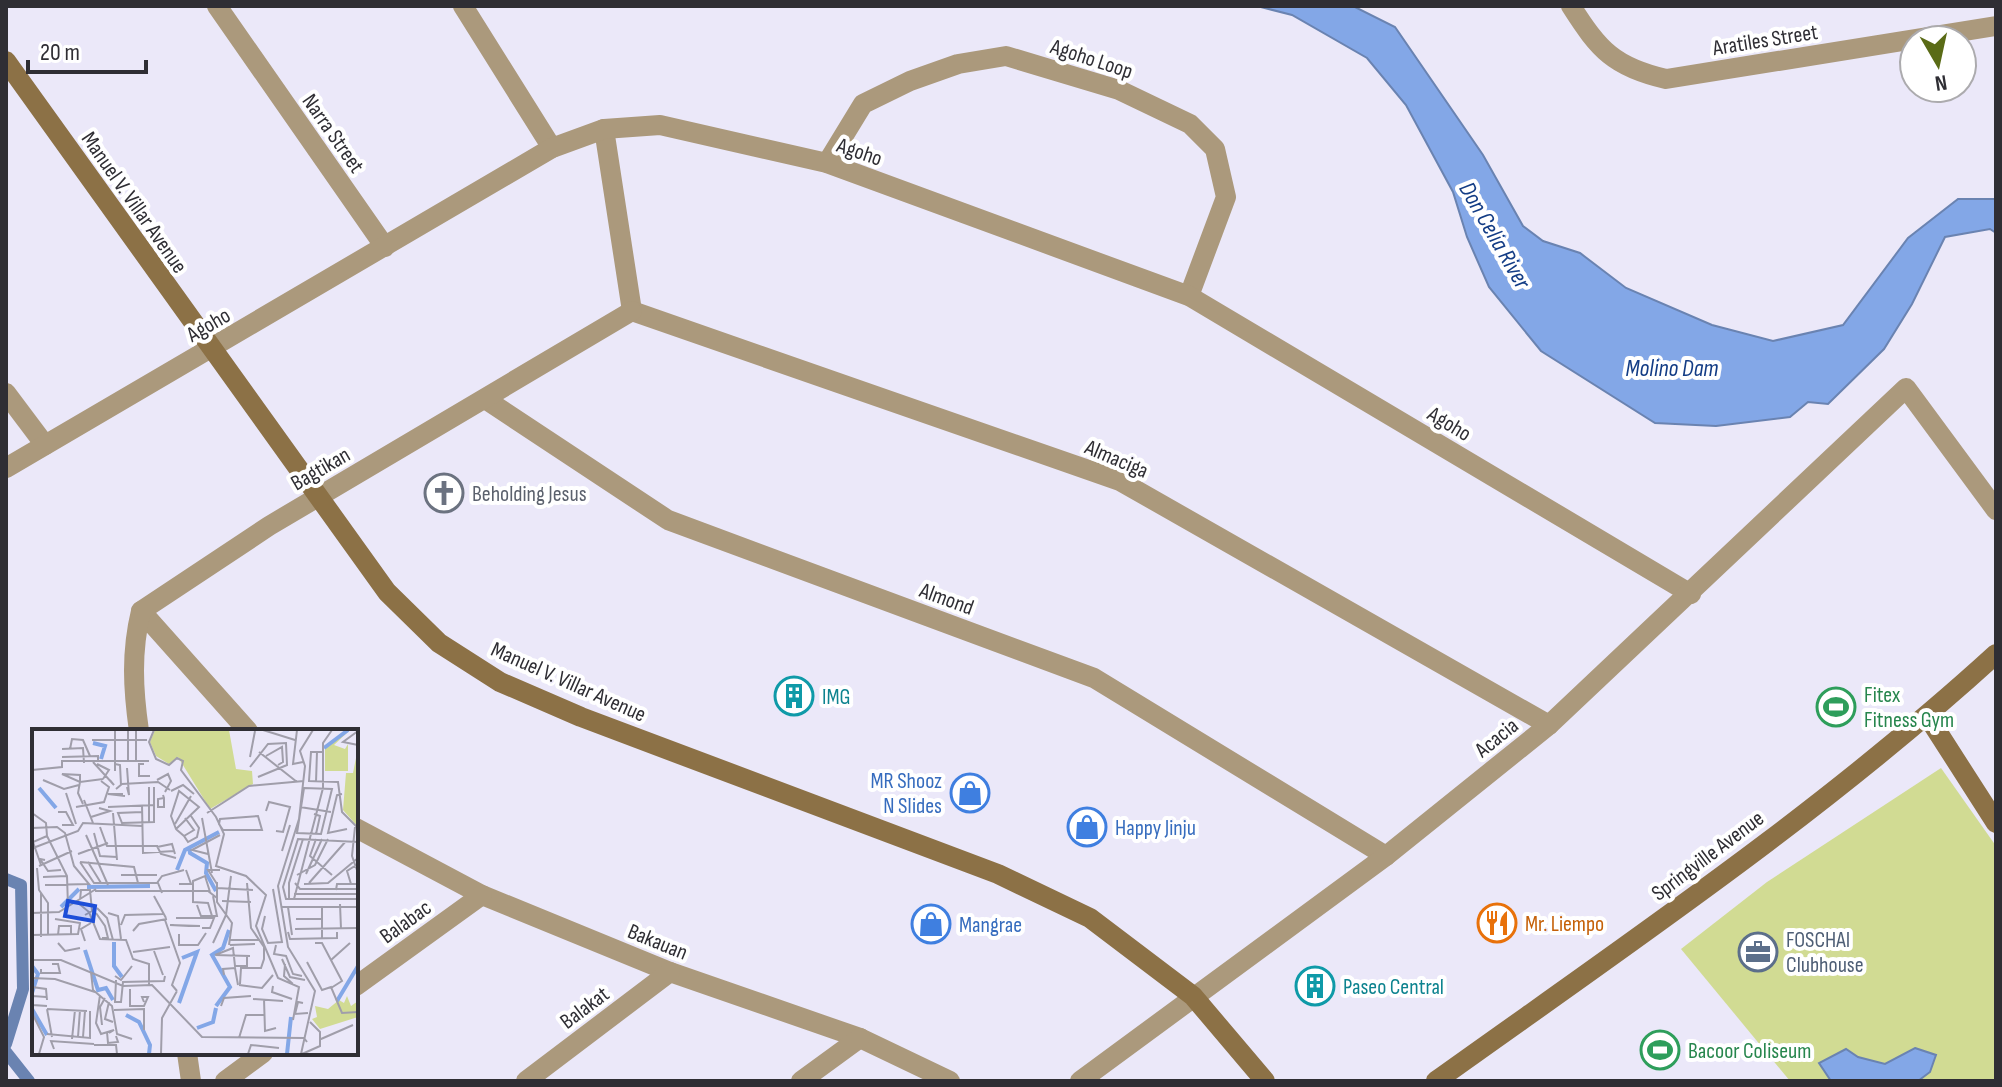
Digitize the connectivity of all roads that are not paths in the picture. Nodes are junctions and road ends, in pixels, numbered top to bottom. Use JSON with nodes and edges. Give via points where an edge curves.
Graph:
{"nodes":[{"id":1,"x":217,"y":6,"type":"edge"},
{"id":2,"x":463,"y":6,"type":"edge"},
{"id":3,"x":1571,"y":6,"type":"edge"},
{"id":4,"x":1996,"y":26,"type":"edge"},
{"id":5,"x":6,"y":61,"type":"edge"},
{"id":6,"x":604,"y":129,"type":"junction"},
{"id":7,"x":552,"y":148,"type":"junction"},
{"id":8,"x":827,"y":163,"type":"junction"},
{"id":9,"x":385,"y":247,"type":"junction"},
{"id":10,"x":1189,"y":296,"type":"junction"},
{"id":11,"x":632,"y":311,"type":"junction"},
{"id":12,"x":212,"y":350,"type":"junction"},
{"id":13,"x":6,"y":393,"type":"edge"},
{"id":14,"x":485,"y":399,"type":"junction"},
{"id":15,"x":45,"y":445,"type":"junction"},
{"id":16,"x":6,"y":468,"type":"edge"},
{"id":17,"x":317,"y":498,"type":"junction"},
{"id":18,"x":1996,"y":510,"type":"edge"},
{"id":19,"x":1691,"y":594,"type":"junction"},
{"id":20,"x":141,"y":611,"type":"junction"},
{"id":21,"x":1996,"y":654,"type":"edge"},
{"id":22,"x":1928,"y":717,"type":"junction"},
{"id":23,"x":1549,"y":725,"type":"junction"},
{"id":24,"x":139,"y":729,"type":"edge"},
{"id":25,"x":246,"y":729,"type":"edge"},
{"id":26,"x":1996,"y":823,"type":"edge"},
{"id":27,"x":358,"y":829,"type":"edge"},
{"id":28,"x":1386,"y":856,"type":"junction"},
{"id":29,"x":482,"y":895,"type":"junction"},
{"id":30,"x":670,"y":972,"type":"junction"},
{"id":31,"x":358,"y":985,"type":"edge"},
{"id":32,"x":1193,"y":996,"type":"junction"},
{"id":33,"x":860,"y":1038,"type":"junction"},
{"id":34,"x":187,"y":1055,"type":"edge"},
{"id":35,"x":260,"y":1055,"type":"edge"},
{"id":36,"x":191,"y":1081,"type":"edge"},
{"id":37,"x":225,"y":1081,"type":"edge"},
{"id":38,"x":526,"y":1081,"type":"edge"},
{"id":39,"x":801,"y":1081,"type":"edge"},
{"id":40,"x":950,"y":1081,"type":"edge"},
{"id":41,"x":1080,"y":1081,"type":"edge"},
{"id":42,"x":1265,"y":1081,"type":"edge"},
{"id":43,"x":1436,"y":1081,"type":"edge"}],
"edges":[{"from":1,"to":9,"type":"street","name":"Narra Street"},
{"from":2,"to":7,"type":"street"},
{"from":3,"to":4,"type":"street","name":"Aratiles Street","via":[[1591,37],[1629,71],[1666,79]]},
{"from":5,"to":12,"type":"street","name":"Manuel V. Villar Avenue"},
{"from":6,"to":7,"type":"street","name":"Agoho"},
{"from":6,"to":8,"type":"street","name":"Agoho","via":[[660,125]]},
{"from":6,"to":11,"type":"street"},
{"from":7,"to":9,"type":"street","name":"Agoho"},
{"from":8,"to":10,"type":"street","name":"Agoho"},
{"from":8,"to":10,"type":"street","name":"Agoho Loop","via":[[863,104],[958,64],[1006,56],[1119,90],[1190,124],[1215,149],[1226,197]]},
{"from":9,"to":12,"type":"street","name":"Agoho"},
{"from":10,"to":19,"type":"street","name":"Agoho"},
{"from":11,"to":14,"type":"street","name":"Bagtikan"},
{"from":11,"to":23,"type":"street","name":"Almaciga","via":[[1120,481]]},
{"from":12,"to":15,"type":"street","name":"Agoho"},
{"from":12,"to":17,"type":"street","name":"Manuel V. Villar Avenue"},
{"from":13,"to":15,"type":"street"},
{"from":14,"to":17,"type":"street","name":"Bagtikan"},
{"from":14,"to":28,"type":"street","name":"Almond","via":[[668,520],[1094,678]]},
{"from":15,"to":16,"type":"street","name":"Agoho"},
{"from":17,"to":20,"type":"street","name":"Bagtikan"},
{"from":17,"to":32,"type":"street","name":"Manuel V. Villar Avenue","via":[[387,592],[439,643],[500,682],[998,874],[1090,918]]},
{"from":18,"to":19,"type":"street","name":"Acacia","via":[[1906,388]]},
{"from":19,"to":23,"type":"street","name":"Acacia"},
{"from":20,"to":24,"type":"street","via":[[133,644],[132,686]]},
{"from":20,"to":25,"type":"street"},
{"from":21,"to":22,"type":"street","name":"Springville Avenue"},
{"from":22,"to":26,"type":"street"},
{"from":22,"to":43,"type":"street","name":"Springville Avenue","via":[[1659,922]]},
{"from":23,"to":28,"type":"street","name":"Acacia"},
{"from":27,"to":29,"type":"street","name":"Bakauan"},
{"from":28,"to":32,"type":"street","name":"Acacia"},
{"from":29,"to":30,"type":"street","name":"Bakauan"},
{"from":29,"to":31,"type":"street","name":"Balabac"},
{"from":30,"to":33,"type":"street","name":"Bakauan"},
{"from":30,"to":38,"type":"street","name":"Balakat"},
{"from":32,"to":41,"type":"street","name":"Acacia"},
{"from":32,"to":42,"type":"street","name":"Manuel V. Villar Avenue"},
{"from":33,"to":39,"type":"street"},
{"from":33,"to":40,"type":"street","name":"Bakauan"},
{"from":34,"to":36,"type":"street"},
{"from":35,"to":37,"type":"street"}]}
